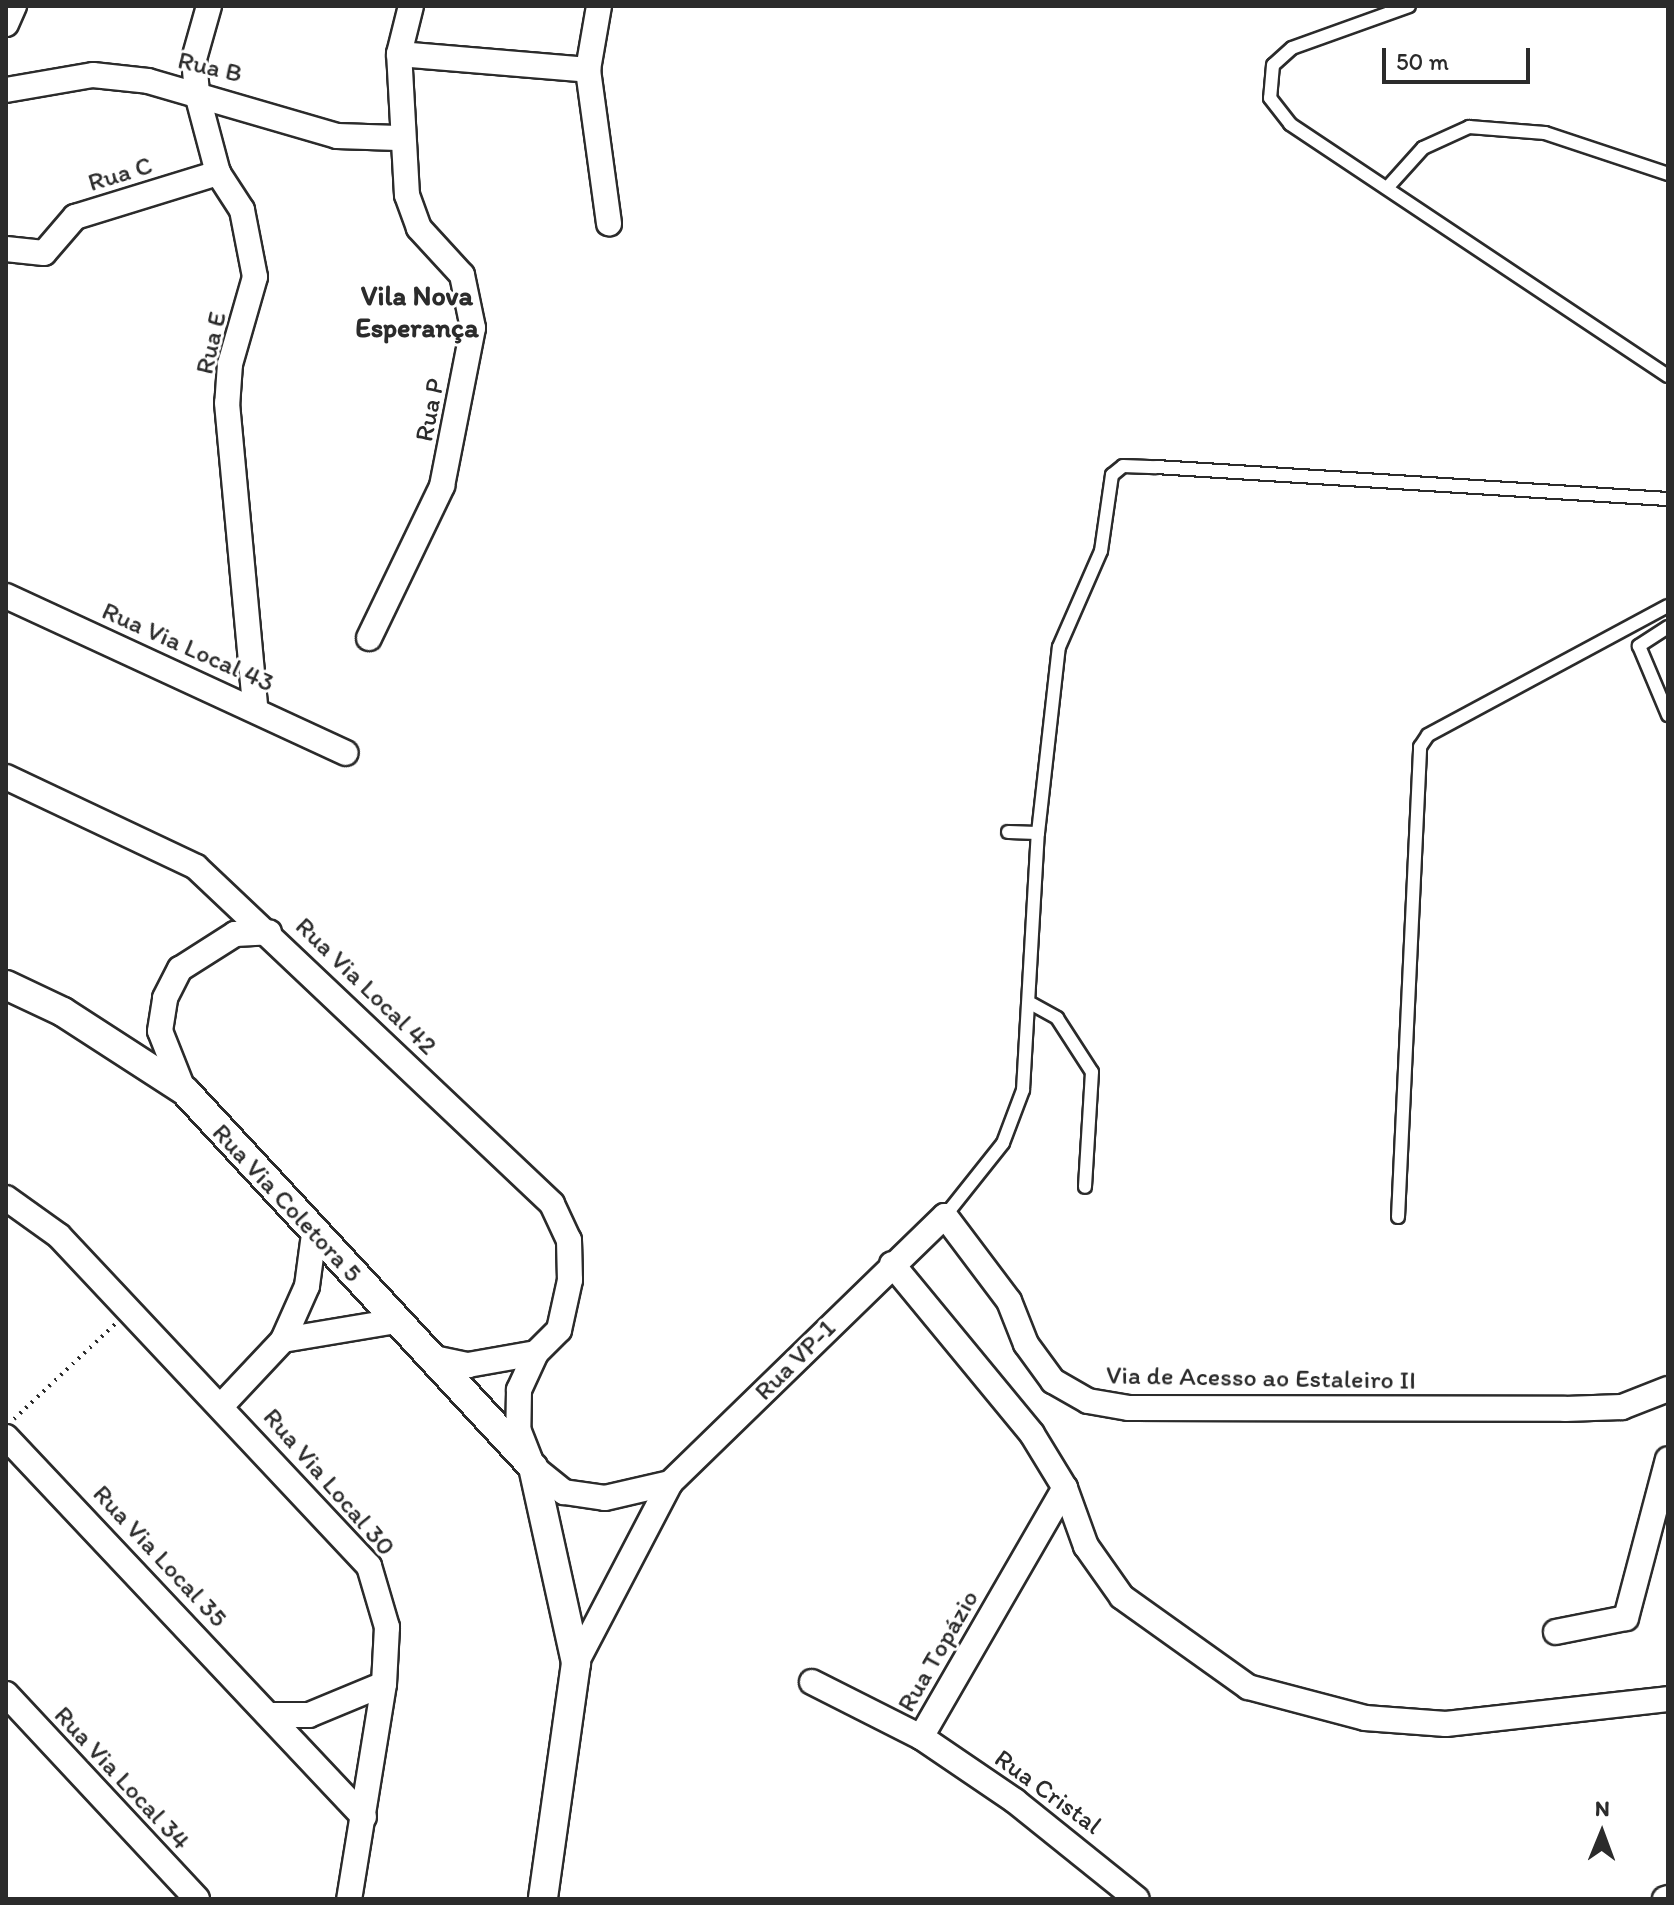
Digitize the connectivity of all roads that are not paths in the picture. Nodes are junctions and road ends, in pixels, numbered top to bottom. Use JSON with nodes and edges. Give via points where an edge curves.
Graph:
{"nodes":[{"id":1,"x":14,"y":6,"type":"edge"},
{"id":2,"x":209,"y":6,"type":"edge"},
{"id":3,"x":411,"y":6,"type":"edge"},
{"id":4,"x":599,"y":6,"type":"edge"},
{"id":5,"x":1409,"y":6,"type":"edge"},
{"id":6,"x":6,"y":24,"type":"edge"},
{"id":7,"x":399,"y":54,"type":"junction"},
{"id":8,"x":588,"y":70,"type":"junction"},
{"id":9,"x":14,"y":90,"type":"edge"},
{"id":10,"x":197,"y":94,"type":"junction"},
{"id":11,"x":6,"y":109,"type":"edge"},
{"id":12,"x":398,"y":138,"type":"junction"},
{"id":13,"x":218,"y":173,"type":"junction"},
{"id":14,"x":1668,"y":174,"type":"edge"},
{"id":15,"x":1387,"y":188,"type":"junction"},
{"id":16,"x":609,"y":224,"type":"dead end"},
{"id":17,"x":6,"y":249,"type":"edge"},
{"id":18,"x":1668,"y":376,"type":"edge"},
{"id":19,"x":1668,"y":499,"type":"edge"},
{"id":20,"x":6,"y":596,"type":"edge"},
{"id":21,"x":1668,"y":606,"type":"edge"},
{"id":22,"x":1668,"y":627,"type":"edge"},
{"id":23,"x":369,"y":638,"type":"dead end"},
{"id":24,"x":255,"y":706,"type":"junction"},
{"id":25,"x":1668,"y":715,"type":"edge"},
{"id":26,"x":346,"y":753,"type":"dead end"},
{"id":27,"x":6,"y":777,"type":"edge"},
{"id":28,"x":1008,"y":832,"type":"dead end"},
{"id":29,"x":1038,"y":833,"type":"junction"},
{"id":30,"x":269,"y":932,"type":"junction"},
{"id":31,"x":7,"y":987,"type":"edge"},
{"id":32,"x":1032,"y":1004,"type":"junction"},
{"id":33,"x":185,"y":1091,"type":"junction"},
{"id":34,"x":1085,"y":1187,"type":"dead end"},
{"id":35,"x":6,"y":1198,"type":"edge"},
{"id":36,"x":945,"y":1216,"type":"junction"},
{"id":37,"x":1398,"y":1217,"type":"dead end"},
{"id":38,"x":314,"y":1234,"type":"junction"},
{"id":39,"x":892,"y":1264,"type":"junction"},
{"id":40,"x":396,"y":1321,"type":"junction"},
{"id":41,"x":283,"y":1340,"type":"junction"},
{"id":42,"x":536,"y":1353,"type":"junction"},
{"id":43,"x":429,"y":1357,"type":"junction"},
{"id":44,"x":1668,"y":1389,"type":"edge"},
{"id":45,"x":223,"y":1404,"type":"junction"},
{"id":46,"x":6,"y":1437,"type":"edge"},
{"id":47,"x":1668,"y":1459,"type":"edge"},
{"id":48,"x":533,"y":1467,"type":"junction"},
{"id":49,"x":670,"y":1483,"type":"junction"},
{"id":50,"x":1065,"y":1488,"type":"junction"},
{"id":51,"x":1556,"y":1632,"type":"dead end"},
{"id":52,"x":576,"y":1663,"type":"junction"},
{"id":53,"x":812,"y":1682,"type":"dead end"},
{"id":54,"x":384,"y":1684,"type":"junction"},
{"id":55,"x":6,"y":1694,"type":"edge"},
{"id":56,"x":1668,"y":1699,"type":"edge"},
{"id":57,"x":271,"y":1715,"type":"junction"},
{"id":58,"x":921,"y":1737,"type":"junction"},
{"id":59,"x":364,"y":1817,"type":"junction"},
{"id":60,"x":197,"y":1899,"type":"edge"},
{"id":61,"x":349,"y":1899,"type":"edge"},
{"id":62,"x":543,"y":1899,"type":"edge"},
{"id":63,"x":1137,"y":1899,"type":"edge"}],
"edges":[{"from":1,"to":6,"type":"street"},
{"from":2,"to":10,"type":"street","name":"Rua E","via":[[194,59]]},
{"from":3,"to":7,"type":"street","name":"Rua P"},
{"from":4,"to":8,"type":"street"},
{"from":5,"to":15,"type":"lane","via":[[1292,48],[1267,80],[1290,124]]},
{"from":7,"to":8,"type":"street"},
{"from":7,"to":12,"type":"street","name":"Rua P"},
{"from":8,"to":16,"type":"street"},
{"from":9,"to":10,"type":"street","name":"Rua B","via":[[93,75]]},
{"from":9,"to":11,"type":"street"},
{"from":10,"to":12,"type":"street","name":"Rua B","via":[[337,136]]},
{"from":10,"to":13,"type":"street","name":"Rua E"},
{"from":12,"to":23,"type":"street","name":"Rua P","via":[[419,228],[462,275],[473,328],[442,486]]},
{"from":13,"to":17,"type":"street","name":"Rua C","via":[[75,217],[44,253]]},
{"from":13,"to":24,"type":"street","name":"Rua E","via":[[242,210],[255,277],[230,364],[227,403]]},
{"from":14,"to":15,"type":"lane","via":[[1545,133],[1469,127],[1423,148]]},
{"from":15,"to":18,"type":"lane"},
{"from":19,"to":29,"type":"lane","name":"Rua VP-1","via":[[1123,466],[1112,475],[1085,600],[1059,647]]},
{"from":20,"to":24,"type":"street","name":"Rua Via Local 43"},
{"from":21,"to":37,"type":"lane","via":[[1428,735],[1420,747]]},
{"from":22,"to":25,"type":"lane","via":[[1639,646]]},
{"from":24,"to":26,"type":"street","name":"Rua Via Local 43"},
{"from":27,"to":30,"type":"street","name":"Rua Via Local 42","via":[[196,867]]},
{"from":28,"to":29,"type":"lane"},
{"from":29,"to":32,"type":"lane","name":"Rua VP-1"},
{"from":30,"to":33,"type":"street","via":[[235,934],[205,946],[170,988],[160,1031],[167,1063]]},
{"from":30,"to":42,"type":"street","name":"Rua Via Local 42","via":[[552,1204],[569,1240],[570,1280],[559,1330]]},
{"from":31,"to":33,"type":"street","name":"Rua Via Coletora 5","via":[[63,1012]]},
{"from":32,"to":34,"type":"lane","via":[[1057,1018],[1092,1072]]},
{"from":32,"to":36,"type":"lane","name":"Rua VP-1","via":[[1023,1090],[1003,1143]]},
{"from":33,"to":38,"type":"street","name":"Rua Via Coletora 5"},
{"from":35,"to":45,"type":"street","name":"Rua Via Local 30","via":[[59,1236]]},
{"from":36,"to":39,"type":"street","name":"Rua VP-1"},
{"from":36,"to":44,"type":"street","name":"Via de Acesso ao Estaleiro II","via":[[1009,1301],[1026,1344],[1053,1381],[1088,1401],[1129,1408],[1565,1409],[1622,1407]]},
{"from":38,"to":40,"type":"street","name":"Rua Via Coletora 5"},
{"from":38,"to":41,"type":"street","via":[[307,1286]]},
{"from":39,"to":49,"type":"street","name":"Rua VP-1"},
{"from":39,"to":50,"type":"street","via":[[1032,1434]]},
{"from":40,"to":41,"type":"street"},
{"from":40,"to":43,"type":"street","name":"Rua Via Coletora 5"},
{"from":41,"to":45,"type":"street"},
{"from":42,"to":43,"type":"street","via":[[468,1365]]},
{"from":42,"to":48,"type":"street","via":[[519,1403],[518,1429]]},
{"from":43,"to":48,"type":"street","name":"Rua Via Coletora 5"},
{"from":45,"to":54,"type":"street","name":"Rua Via Local 30","via":[[369,1566],[387,1627]]},
{"from":46,"to":57,"type":"street","name":"Rua Via Local 35"},
{"from":47,"to":51,"type":"street","via":[[1626,1618]]},
{"from":48,"to":49,"type":"street","name":"Rua Via Coletora 5","via":[[564,1492],[605,1498]]},
{"from":48,"to":52,"type":"street"},
{"from":49,"to":52,"type":"street","name":"Rua VP-1"},
{"from":50,"to":56,"type":"street","via":[[1086,1546],[1122,1597],[1196,1655],[1291,1702],[1365,1718],[1446,1724]]},
{"from":50,"to":58,"type":"street","name":"Rua Topázio"},
{"from":52,"to":62,"type":"street","name":"Rua VP-1"},
{"from":53,"to":58,"type":"street","name":"Rua Topázio"},
{"from":54,"to":57,"type":"street","via":[[309,1715]]},
{"from":54,"to":59,"type":"street","name":"Rua Via Local 30"},
{"from":55,"to":60,"type":"street","name":"Rua Via Local 34"},
{"from":57,"to":59,"type":"street","name":"Rua Via Local 35"},
{"from":58,"to":63,"type":"street","name":"Rua Cristal","via":[[1015,1801]]},
{"from":59,"to":61,"type":"street","name":"Rua Via Local 30"}]}
